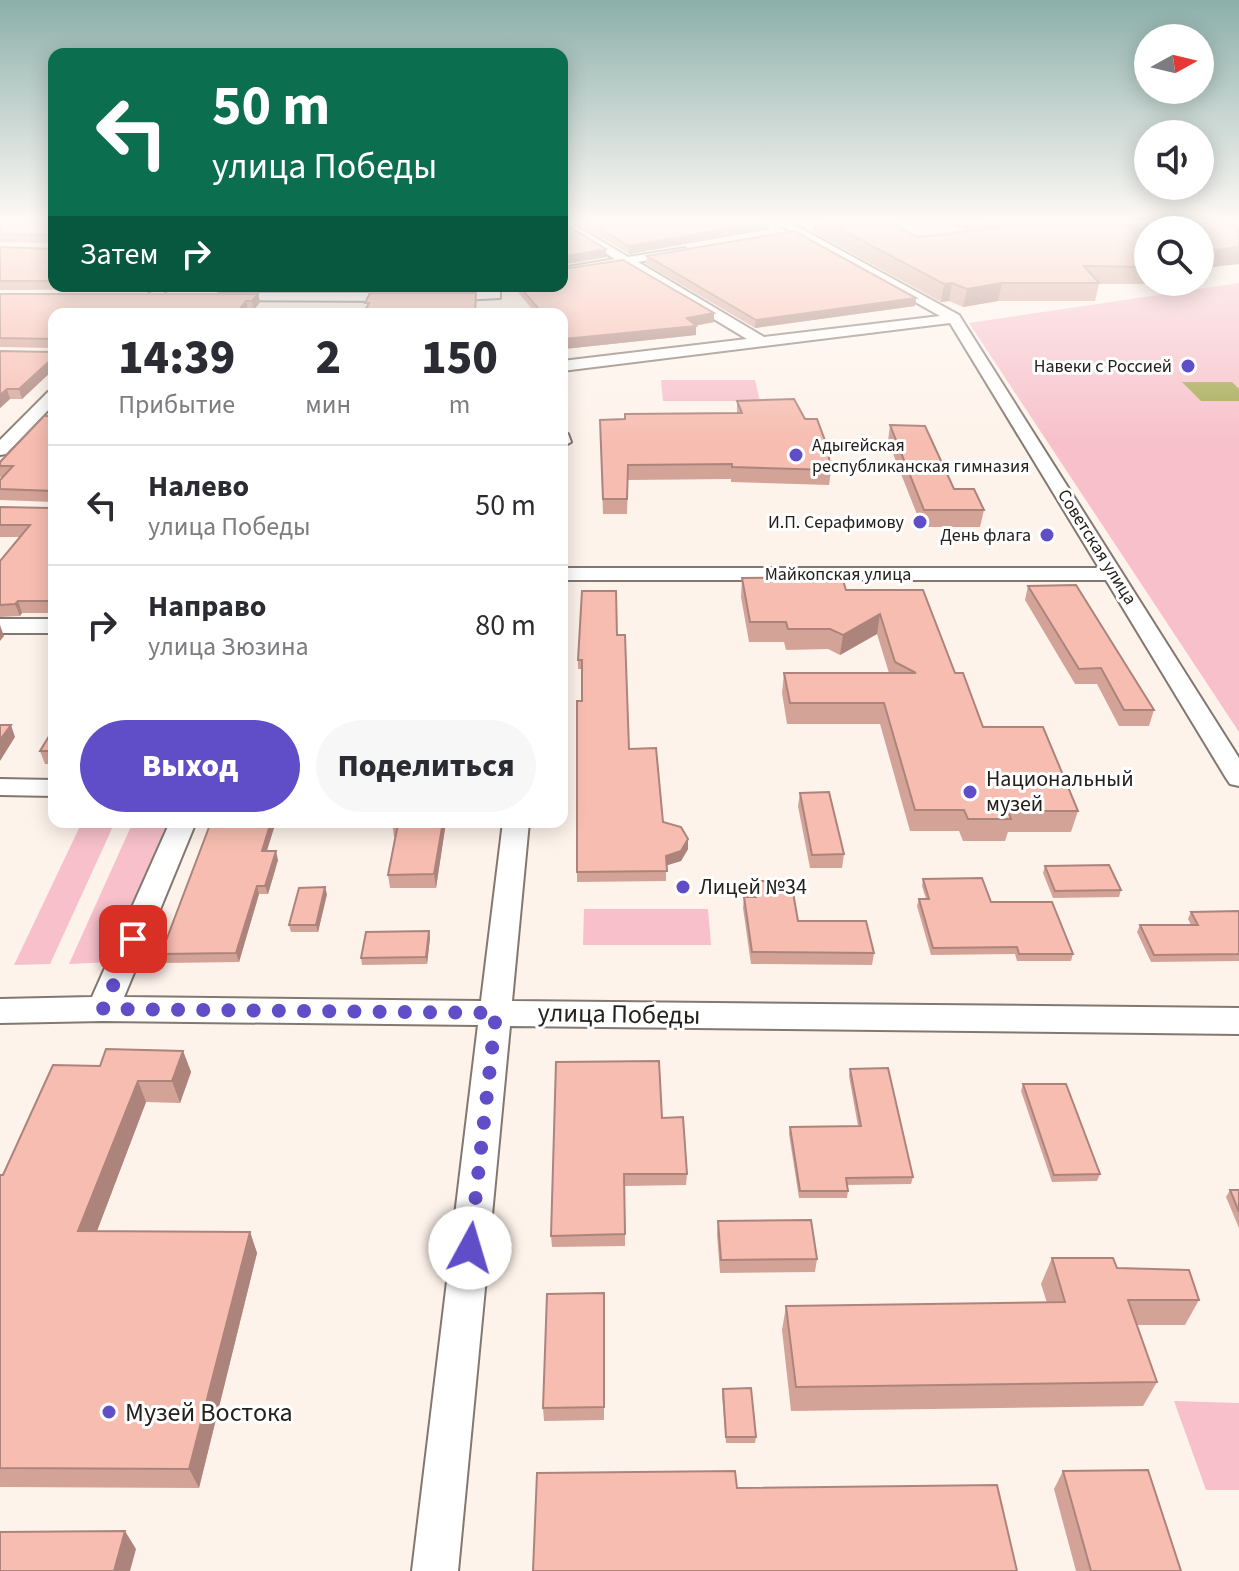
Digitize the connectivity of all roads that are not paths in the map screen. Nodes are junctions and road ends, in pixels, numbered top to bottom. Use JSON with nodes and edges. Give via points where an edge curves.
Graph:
{"nodes":[{"id":1,"x":232,"y":296,"type":"edge"},
{"id":2,"x":685,"y":296,"type":"edge"},
{"id":3,"x":914,"y":296,"type":"edge"},
{"id":4,"x":210,"y":297,"type":"edge"},
{"id":5,"x":954,"y":318,"type":"junction"},
{"id":6,"x":759,"y":340,"type":"junction"},
{"id":7,"x":568,"y":365,"type":"edge"},
{"id":8,"x":48,"y":401,"type":"edge"},
{"id":9,"x":31,"y":418,"type":"junction"},
{"id":10,"x":48,"y":419,"type":"edge"},
{"id":11,"x":0,"y":450,"type":"edge"},
{"id":12,"x":568,"y":574,"type":"edge"},
{"id":13,"x":1114,"y":574,"type":"junction"},
{"id":14,"x":0,"y":626,"type":"edge"},
{"id":15,"x":48,"y":626,"type":"edge"},
{"id":16,"x":1239,"y":778,"type":"edge"},
{"id":17,"x":0,"y":787,"type":"edge"},
{"id":18,"x":48,"y":788,"type":"edge"},
{"id":19,"x":180,"y":828,"type":"edge"},
{"id":20,"x":515,"y":828,"type":"edge"},
{"id":21,"x":103,"y":1009,"type":"junction"},
{"id":22,"x":0,"y":1011,"type":"edge"},
{"id":23,"x":496,"y":1013,"type":"junction"},
{"id":24,"x":1239,"y":1021,"type":"edge"},
{"id":25,"x":435,"y":1571,"type":"edge"}],
"edges":[{"from":1,"to":4,"type":"street"},
{"from":2,"to":6,"type":"street"},
{"from":3,"to":5,"type":"street"},
{"from":5,"to":6,"type":"street"},
{"from":5,"to":13,"type":"street","name":"Советская улица"},
{"from":6,"to":7,"type":"street"},
{"from":8,"to":9,"type":"street"},
{"from":9,"to":10,"type":"street"},
{"from":9,"to":11,"type":"street"},
{"from":12,"to":13,"type":"street","name":"Майкопская улица"},
{"from":13,"to":16,"type":"street","name":"Советская улица"},
{"from":14,"to":15,"type":"street"},
{"from":17,"to":18,"type":"street"},
{"from":19,"to":21,"type":"street"},
{"from":20,"to":23,"type":"street"},
{"from":21,"to":22,"type":"street","name":"улица Победы"},
{"from":21,"to":23,"type":"street","name":"улица Победы"},
{"from":23,"to":24,"type":"street","name":"улица Победы"},
{"from":23,"to":25,"type":"street"}]}
